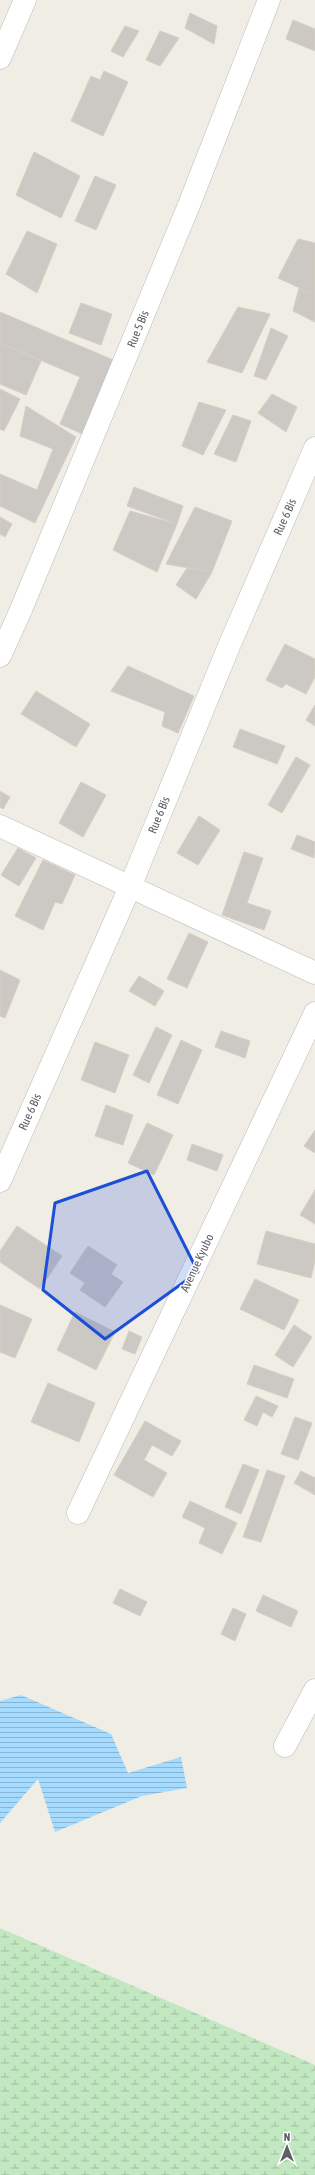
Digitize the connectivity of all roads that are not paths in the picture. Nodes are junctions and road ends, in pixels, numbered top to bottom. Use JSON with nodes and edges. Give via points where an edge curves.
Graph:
{"nodes":[{"id":1,"x":25,"y":0,"type":"edge"},
{"id":2,"x":269,"y":0,"type":"edge"},
{"id":3,"x":0,"y":58,"type":"edge"},
{"id":4,"x":315,"y":448,"type":"edge"},
{"id":5,"x":0,"y":656,"type":"edge"},
{"id":6,"x":0,"y":826,"type":"edge"},
{"id":7,"x":130,"y":887,"type":"junction"},
{"id":8,"x":315,"y":973,"type":"edge"},
{"id":9,"x":315,"y":1013,"type":"edge"},
{"id":10,"x":0,"y":1181,"type":"edge"},
{"id":11,"x":78,"y":1513,"type":"dead end"},
{"id":12,"x":315,"y":1690,"type":"edge"},
{"id":13,"x":285,"y":1746,"type":"dead end"}],
"edges":[{"from":1,"to":3,"type":"street"},
{"from":2,"to":5,"type":"street","name":"Rue 5 Bis","via":[[183,220]]},
{"from":4,"to":7,"type":"street","name":"Rue 6 Bis","via":[[229,646]]},
{"from":6,"to":7,"type":"street"},
{"from":7,"to":8,"type":"street"},
{"from":7,"to":10,"type":"street","name":"Rue 6 Bis"},
{"from":9,"to":11,"type":"street","name":"Avenue Kyubo"},
{"from":12,"to":13,"type":"street"}]}
